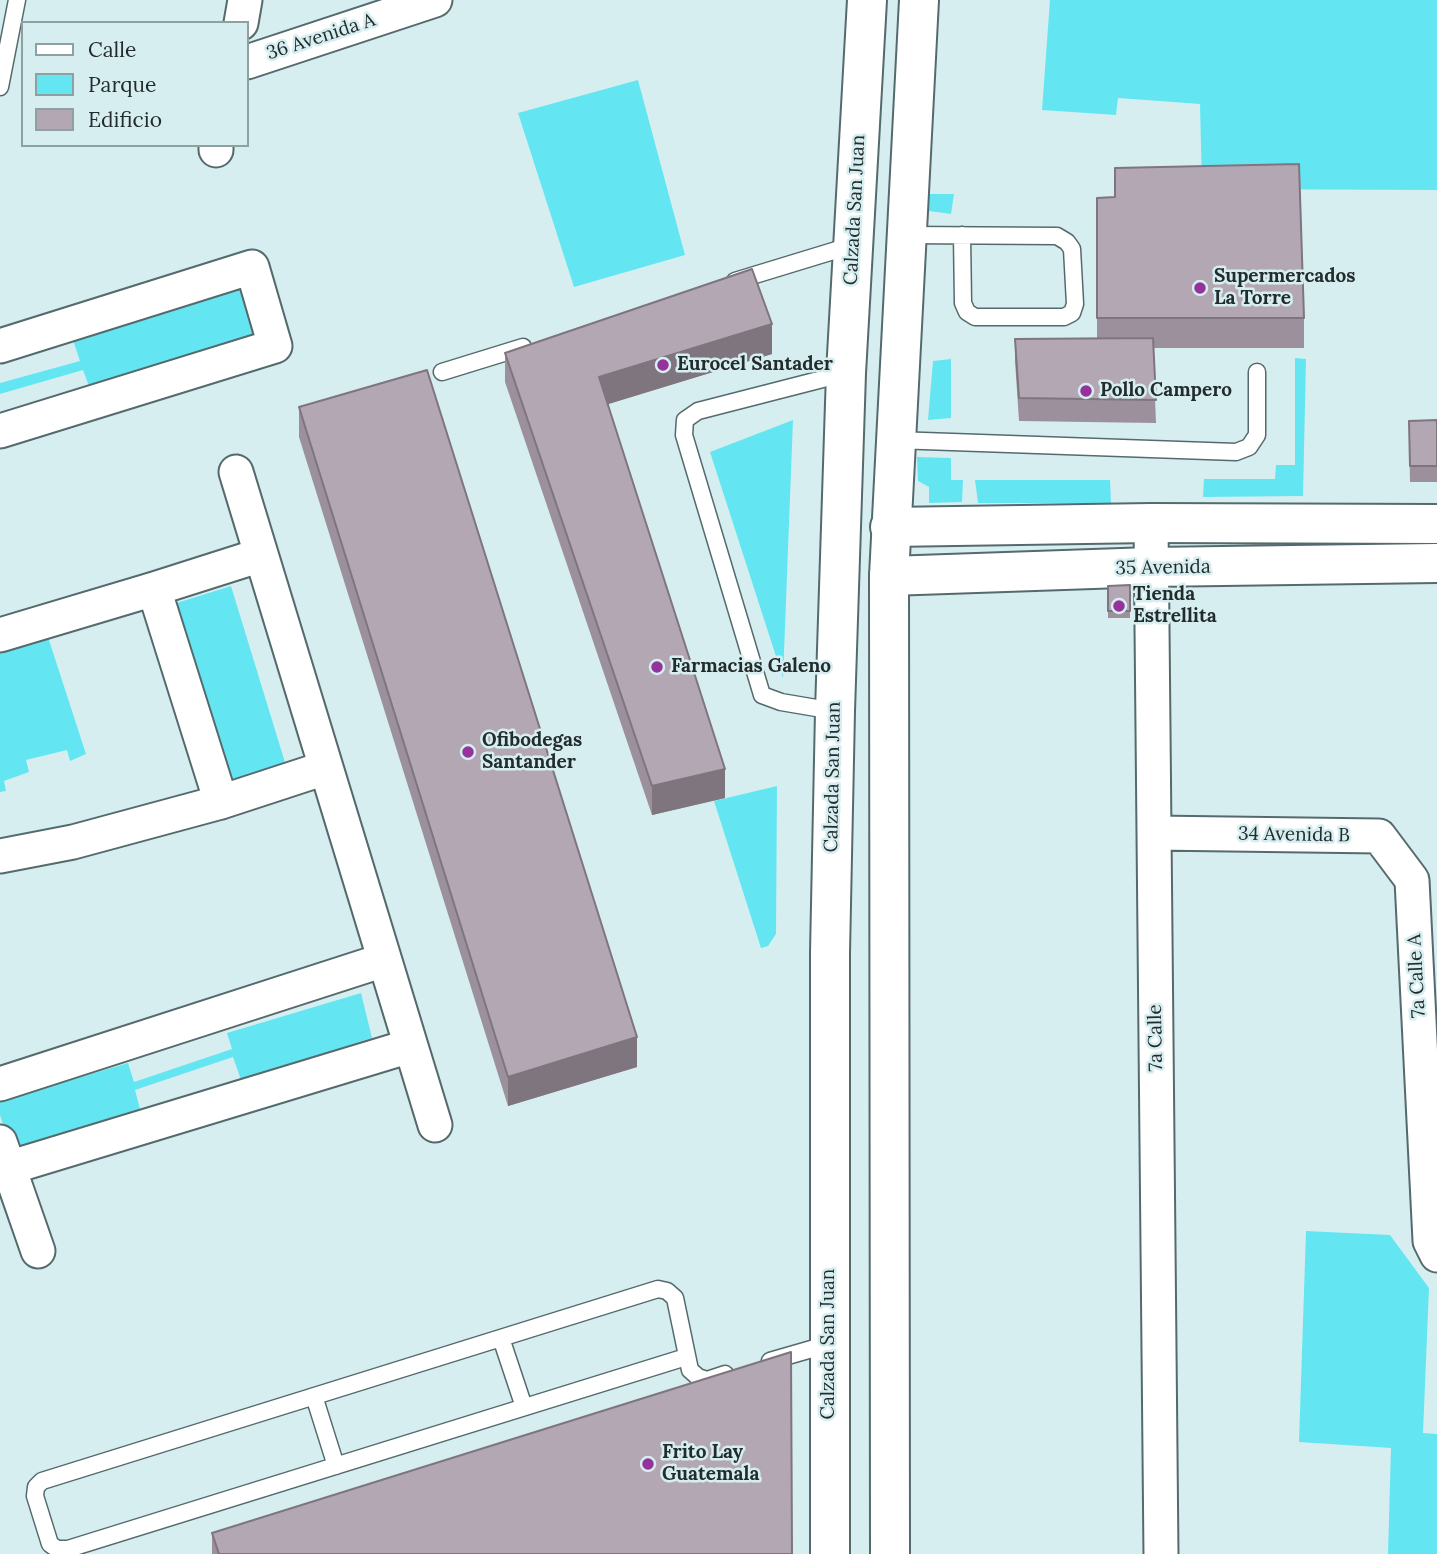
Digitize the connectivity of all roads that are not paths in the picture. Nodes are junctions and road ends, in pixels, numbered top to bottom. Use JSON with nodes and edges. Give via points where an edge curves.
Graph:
{"nodes":[{"id":1,"x":17,"y":0,"type":"edge"},
{"id":2,"x":245,"y":0,"type":"edge"},
{"id":3,"x":435,"y":0,"type":"edge"},
{"id":4,"x":867,"y":0,"type":"edge"},
{"id":5,"x":919,"y":0,"type":"edge"},
{"id":6,"x":241,"y":21,"type":"edge"},
{"id":7,"x":248,"y":62,"type":"edge"},
{"id":8,"x":0,"y":87,"type":"edge"},
{"id":9,"x":906,"y":235,"type":"junction"},
{"id":10,"x":962,"y":235,"type":"junction"},
{"id":11,"x":853,"y":245,"type":"junction"},
{"id":12,"x":714,"y":287,"type":"edge"},
{"id":13,"x":533,"y":344,"type":"edge"},
{"id":14,"x":0,"y":346,"type":"edge"},
{"id":15,"x":1257,"y":372,"type":"dead end"},
{"id":16,"x":442,"y":373,"type":"dead end"},
{"id":17,"x":846,"y":373,"type":"junction"},
{"id":18,"x":0,"y":431,"type":"edge"},
{"id":19,"x":895,"y":440,"type":"junction"},
{"id":20,"x":236,"y":472,"type":"dead end"},
{"id":21,"x":1151,"y":523,"type":"junction"},
{"id":22,"x":1437,"y":524,"type":"edge"},
{"id":23,"x":890,"y":527,"type":"junction"},
{"id":24,"x":261,"y":555,"type":"junction"},
{"id":25,"x":1437,"y":563,"type":"edge"},
{"id":26,"x":1151,"y":568,"type":"junction"},
{"id":27,"x":889,"y":576,"type":"junction"},
{"id":28,"x":155,"y":589,"type":"junction"},
{"id":29,"x":0,"y":635,"type":"edge"},
{"id":30,"x":835,"y":711,"type":"junction"},
{"id":31,"x":326,"y":768,"type":"junction"},
{"id":32,"x":221,"y":802,"type":"junction"},
{"id":33,"x":1154,"y":833,"type":"junction"},
{"id":34,"x":0,"y":856,"type":"edge"},
{"id":35,"x":1412,"y":880,"type":"joint"},
{"id":36,"x":384,"y":960,"type":"junction"},
{"id":37,"x":410,"y":1046,"type":"junction"},
{"id":38,"x":0,"y":1084,"type":"edge"},
{"id":39,"x":435,"y":1125,"type":"dead end"},
{"id":40,"x":4,"y":1155,"type":"edge"},
{"id":41,"x":1434,"y":1248,"type":"edge"},
{"id":42,"x":38,"y":1251,"type":"dead end"},
{"id":43,"x":501,"y":1338,"type":"junction"},
{"id":44,"x":829,"y":1344,"type":"junction"},
{"id":45,"x":686,"y":1357,"type":"junction"},
{"id":46,"x":314,"y":1396,"type":"junction"},
{"id":47,"x":524,"y":1407,"type":"junction"},
{"id":48,"x":336,"y":1466,"type":"junction"},
{"id":49,"x":830,"y":1554,"type":"edge"},
{"id":50,"x":890,"y":1554,"type":"edge"},
{"id":51,"x":1161,"y":1554,"type":"edge"}],
"edges":[{"from":1,"to":8,"type":"lane"},
{"from":2,"to":6,"type":"street"},
{"from":3,"to":7,"type":"street","name":"36 Avenida A"},
{"from":4,"to":11,"type":"main road","name":"Calzada San Juan"},
{"from":5,"to":9,"type":"main road"},
{"from":9,"to":10,"type":"lane"},
{"from":9,"to":19,"type":"main road"},
{"from":10,"to":10,"type":"lane","via":[[1057,236],[1067,242],[1072,249],[1072,313],[1064,317],[975,317],[967,312]]},
{"from":11,"to":12,"type":"lane"},
{"from":11,"to":17,"type":"main road","name":"Calzada San Juan"},
{"from":13,"to":16,"type":"lane"},
{"from":14,"to":18,"type":"street","via":[[252,267],[275,346]]},
{"from":15,"to":19,"type":"lane","via":[[1257,436],[1249,447],[1237,452]]},
{"from":17,"to":30,"type":"main road","name":"Calzada San Juan"},
{"from":17,"to":30,"type":"lane","via":[[698,411],[685,419],[684,435],[762,695]]},
{"from":19,"to":23,"type":"main road"},
{"from":20,"to":24,"type":"street"},
{"from":21,"to":22,"type":"main road"},
{"from":21,"to":23,"type":"main road"},
{"from":21,"to":26,"type":"street","name":"7a Calle"},
{"from":23,"to":27,"type":"main road"},
{"from":24,"to":28,"type":"street"},
{"from":24,"to":31,"type":"street"},
{"from":25,"to":26,"type":"main road","name":"35 Avenida"},
{"from":26,"to":27,"type":"main road","name":"35 Avenida"},
{"from":26,"to":33,"type":"street","name":"7a Calle"},
{"from":27,"to":50,"type":"main road"},
{"from":28,"to":29,"type":"street"},
{"from":28,"to":32,"type":"street"},
{"from":30,"to":44,"type":"main road","name":"Calzada San Juan"},
{"from":31,"to":32,"type":"street"},
{"from":31,"to":36,"type":"street"},
{"from":32,"to":34,"type":"street","via":[[73,842]]},
{"from":33,"to":35,"type":"street","name":"34 Avenida B","via":[[1379,836]]},
{"from":33,"to":51,"type":"street","name":"7a Calle"},
{"from":35,"to":41,"type":"street","name":"7a Calle A"},
{"from":36,"to":37,"type":"street"},
{"from":36,"to":38,"type":"street"},
{"from":37,"to":39,"type":"street"},
{"from":37,"to":40,"type":"street"},
{"from":40,"to":42,"type":"street"},
{"from":43,"to":45,"type":"lane","via":[[658,1289],[675,1298]]},
{"from":43,"to":46,"type":"lane"},
{"from":43,"to":47,"type":"lane"},
{"from":44,"to":45,"type":"lane","via":[[707,1380],[690,1370]]},
{"from":44,"to":49,"type":"main road","name":"Calzada San Juan"},
{"from":45,"to":47,"type":"lane"},
{"from":46,"to":48,"type":"lane"},
{"from":46,"to":48,"type":"lane","via":[[42,1481],[36,1487],[38,1508],[50,1544],[68,1549]]},
{"from":47,"to":48,"type":"lane"}]}
